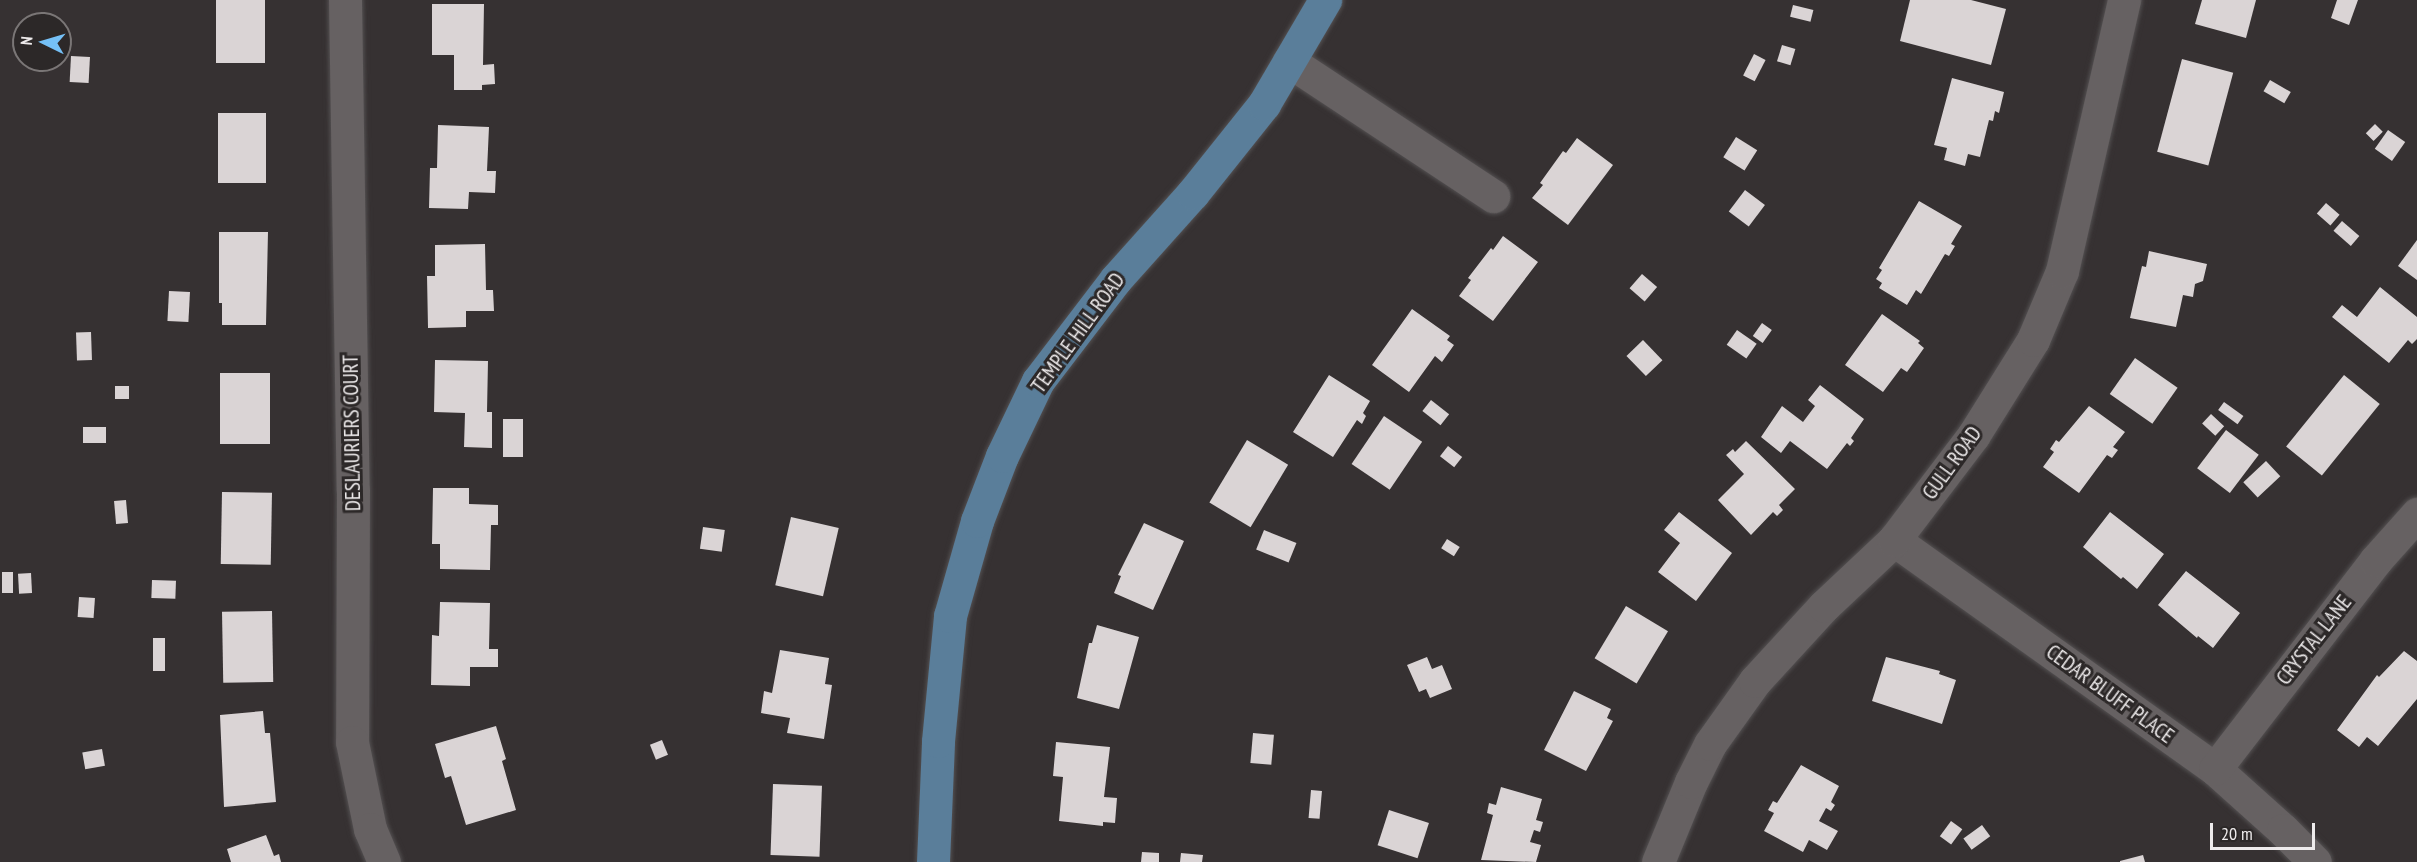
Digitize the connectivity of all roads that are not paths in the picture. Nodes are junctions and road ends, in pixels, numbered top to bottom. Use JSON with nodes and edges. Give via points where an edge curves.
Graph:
{"nodes":[{"id":1,"x":345,"y":0,"type":"edge"},
{"id":2,"x":1325,"y":0,"type":"edge"},
{"id":3,"x":2124,"y":0,"type":"edge"},
{"id":4,"x":1289,"y":61,"type":"junction"},
{"id":5,"x":1494,"y":196,"type":"dead end"},
{"id":6,"x":2417,"y":514,"type":"edge"},
{"id":7,"x":1894,"y":540,"type":"junction"},
{"id":8,"x":2215,"y":769,"type":"junction"},
{"id":9,"x":384,"y":862,"type":"edge"},
{"id":10,"x":933,"y":862,"type":"edge"},
{"id":11,"x":1658,"y":862,"type":"edge"},
{"id":12,"x":2314,"y":862,"type":"edge"}],
"edges":[{"from":1,"to":9,"type":"street","name":"DESLAURIERS COURT","via":[[353,490],[352,742],[370,829]]},
{"from":2,"to":4,"type":"main road","name":"TEMPLE HILL ROAD"},
{"from":3,"to":7,"type":"street","name":"GULL ROAD","via":[[2062,271],[2033,340],[1973,436]]},
{"from":4,"to":5,"type":"street"},
{"from":4,"to":10,"type":"main road","name":"TEMPLE HILL ROAD","via":[[1264,104],[1193,193],[1116,279],[1038,381],[1002,456],[977,521],[950,616],[938,741]]},
{"from":6,"to":8,"type":"street","name":"CRYSTAL LANE","via":[[2376,560]]},
{"from":7,"to":8,"type":"street","name":"CEDAR BLUFF PLACE"},
{"from":7,"to":11,"type":"street","name":"GULL ROAD","via":[[1824,606],[1755,681],[1710,744]]},
{"from":8,"to":12,"type":"street","name":"CEDAR BLUFF PLACE"}]}
